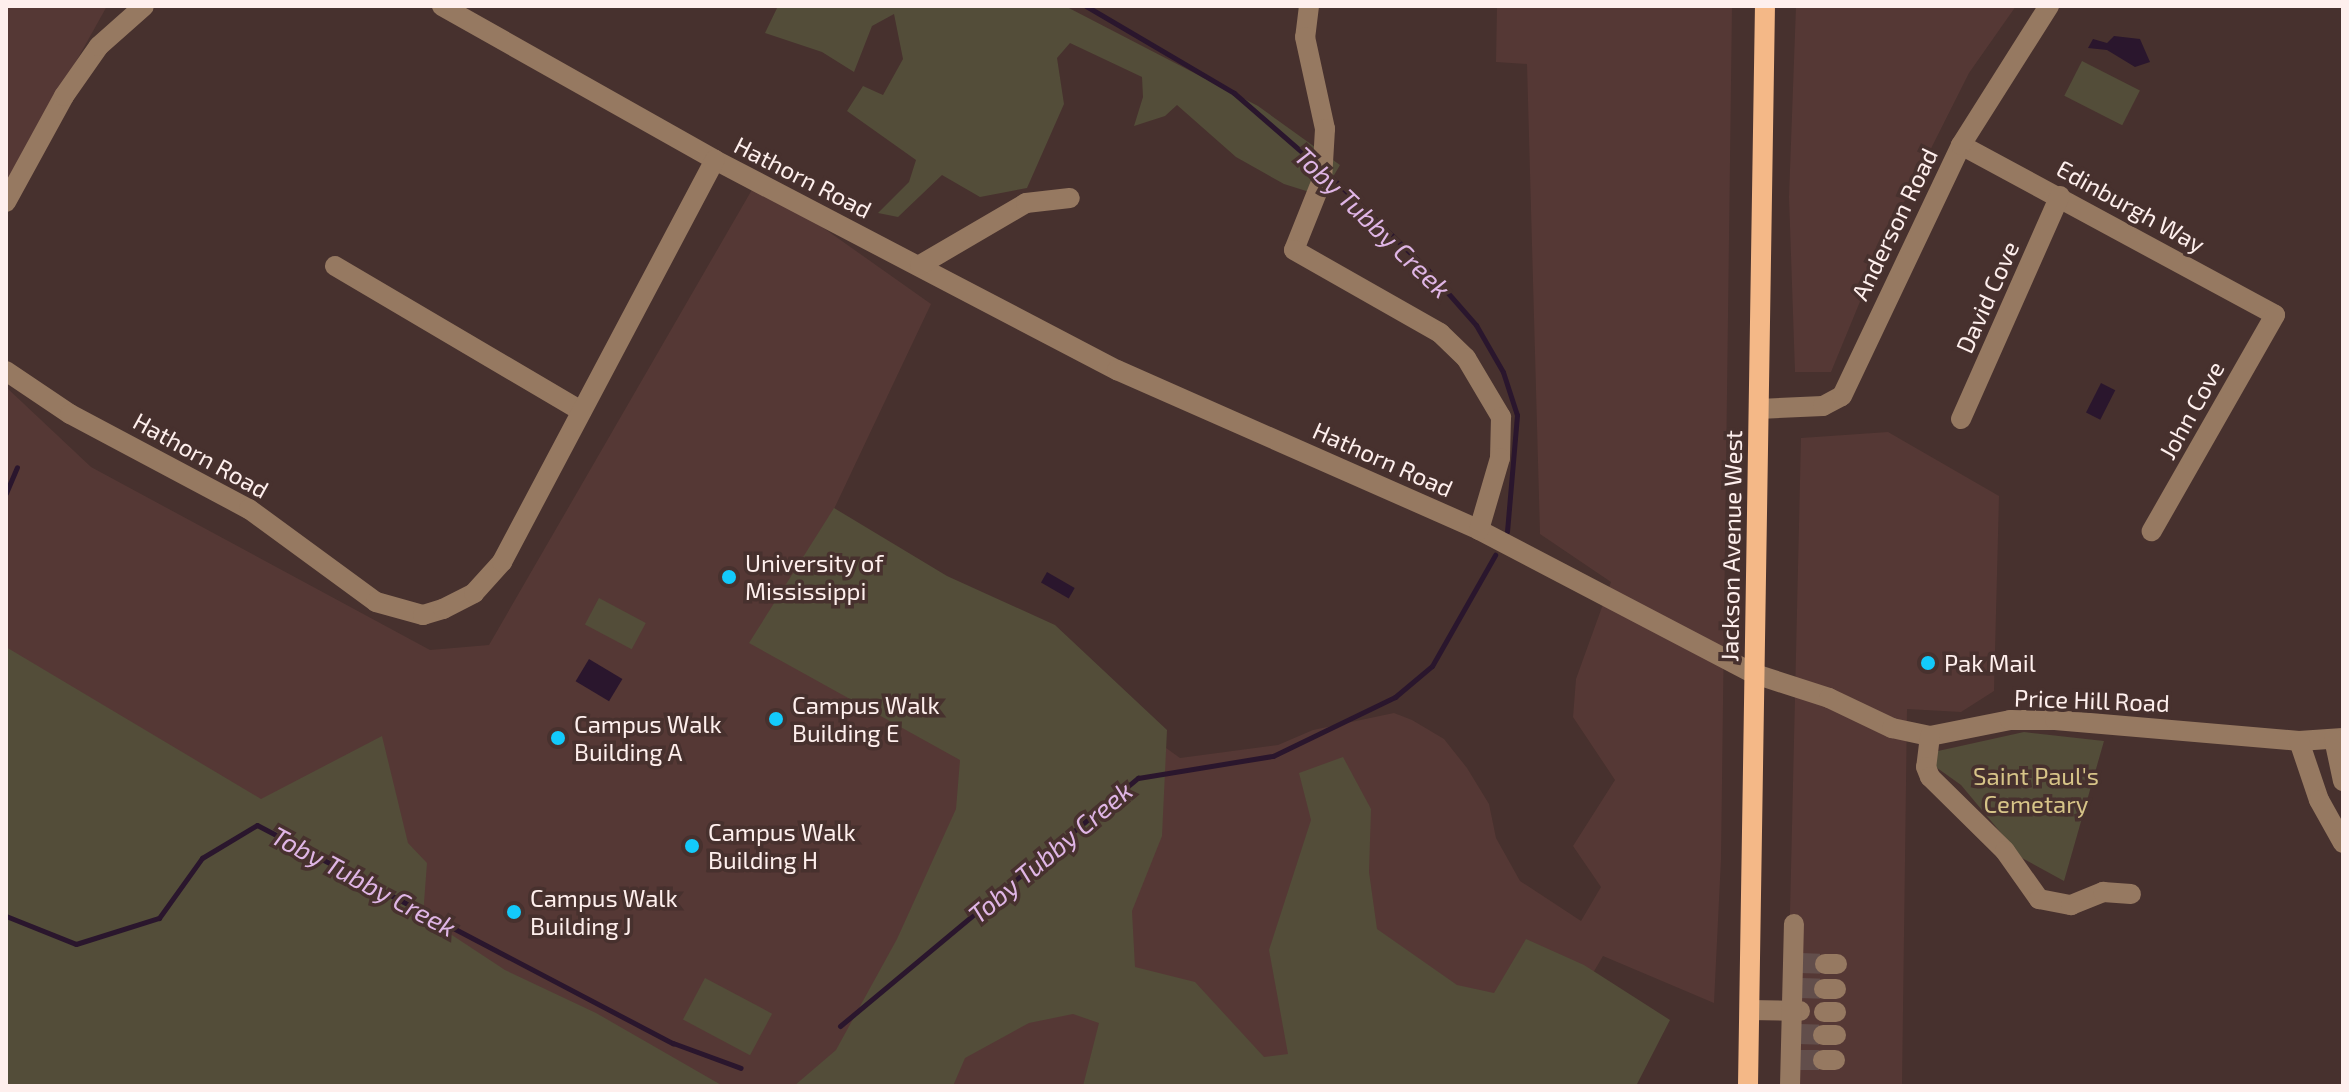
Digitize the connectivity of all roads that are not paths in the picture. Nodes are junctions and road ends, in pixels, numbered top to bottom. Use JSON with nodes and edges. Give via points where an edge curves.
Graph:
{"nodes":[{"id":1,"x":144,"y":6,"type":"edge"},
{"id":2,"x":442,"y":6,"type":"edge"},
{"id":3,"x":1309,"y":6,"type":"edge"},
{"id":4,"x":1765,"y":6,"type":"edge"},
{"id":5,"x":2049,"y":6,"type":"edge"},
{"id":6,"x":1961,"y":145,"type":"junction"},
{"id":7,"x":715,"y":160,"type":"junction"},
{"id":8,"x":2060,"y":196,"type":"junction"},
{"id":9,"x":1070,"y":198,"type":"dead end"},
{"id":10,"x":6,"y":202,"type":"edge"},
{"id":11,"x":920,"y":265,"type":"junction"},
{"id":12,"x":335,"y":266,"type":"dead end"},
{"id":13,"x":2275,"y":315,"type":"joint"},
{"id":14,"x":6,"y":371,"type":"edge"},
{"id":15,"x":1759,"y":409,"type":"junction"},
{"id":16,"x":581,"y":411,"type":"junction"},
{"id":17,"x":1961,"y":419,"type":"dead end"},
{"id":18,"x":1479,"y":530,"type":"junction"},
{"id":19,"x":2152,"y":531,"type":"dead end"},
{"id":20,"x":1755,"y":674,"type":"junction"},
{"id":21,"x":1930,"y":736,"type":"junction"},
{"id":22,"x":2339,"y":738,"type":"edge"},
{"id":23,"x":2299,"y":741,"type":"junction"},
{"id":24,"x":2343,"y":781,"type":"edge"},
{"id":25,"x":2343,"y":843,"type":"edge"},
{"id":26,"x":2131,"y":894,"type":"dead end"},
{"id":27,"x":1794,"y":924,"type":"dead end"},
{"id":28,"x":1750,"y":1010,"type":"junction"},
{"id":29,"x":1796,"y":1011,"type":"junction"},
{"id":30,"x":1748,"y":1086,"type":"edge"},
{"id":31,"x":1790,"y":1086,"type":"edge"}],
"edges":[{"from":1,"to":10,"type":"street","via":[[99,46],[70,87]]},
{"from":2,"to":7,"type":"street"},
{"from":3,"to":18,"type":"street","via":[[1305,37],[1325,129],[1322,180],[1294,250],[1440,333],[1466,358],[1501,417],[1500,458]]},
{"from":4,"to":15,"type":"main road","name":"Jackson Avenue West"},
{"from":5,"to":6,"type":"street","name":"Anderson Road"},
{"from":6,"to":8,"type":"street","name":"Edinburgh Way"},
{"from":6,"to":15,"type":"street","name":"Anderson Road","via":[[1842,396],[1823,406]]},
{"from":7,"to":11,"type":"street","name":"Hathorn Road"},
{"from":7,"to":16,"type":"street","name":"Hathorn Road"},
{"from":8,"to":13,"type":"street","name":"Edinburgh Way"},
{"from":8,"to":17,"type":"street","name":"David Cove"},
{"from":9,"to":11,"type":"street","via":[[1026,203]]},
{"from":11,"to":18,"type":"street","name":"Hathorn Road","via":[[1117,370]]},
{"from":12,"to":16,"type":"street"},
{"from":13,"to":19,"type":"street","name":"John Cove"},
{"from":14,"to":16,"type":"street","name":"Hathorn Road","via":[[70,414],[249,509],[376,602],[423,615],[474,593],[502,562]]},
{"from":15,"to":20,"type":"main road","name":"Jackson Avenue West"},
{"from":18,"to":20,"type":"street","name":"Hathorn Road"},
{"from":20,"to":21,"type":"street","name":"Price Hill Road","via":[[1829,698],[1892,728]]},
{"from":20,"to":28,"type":"main road","name":"Jackson Avenue West"},
{"from":21,"to":23,"type":"street","name":"Price Hill Road","via":[[2010,720],[2055,720]]},
{"from":21,"to":26,"type":"street","via":[[1930,777],[2005,851],[2039,899],[2071,905],[2103,892]]},
{"from":22,"to":23,"type":"street","name":"Price Hill Road"},
{"from":22,"to":24,"type":"street"},
{"from":23,"to":25,"type":"street","via":[[2319,800]]},
{"from":27,"to":29,"type":"street"},
{"from":28,"to":29,"type":"street"},
{"from":28,"to":30,"type":"main road","name":"Jackson Avenue West"},
{"from":29,"to":31,"type":"street"}]}
